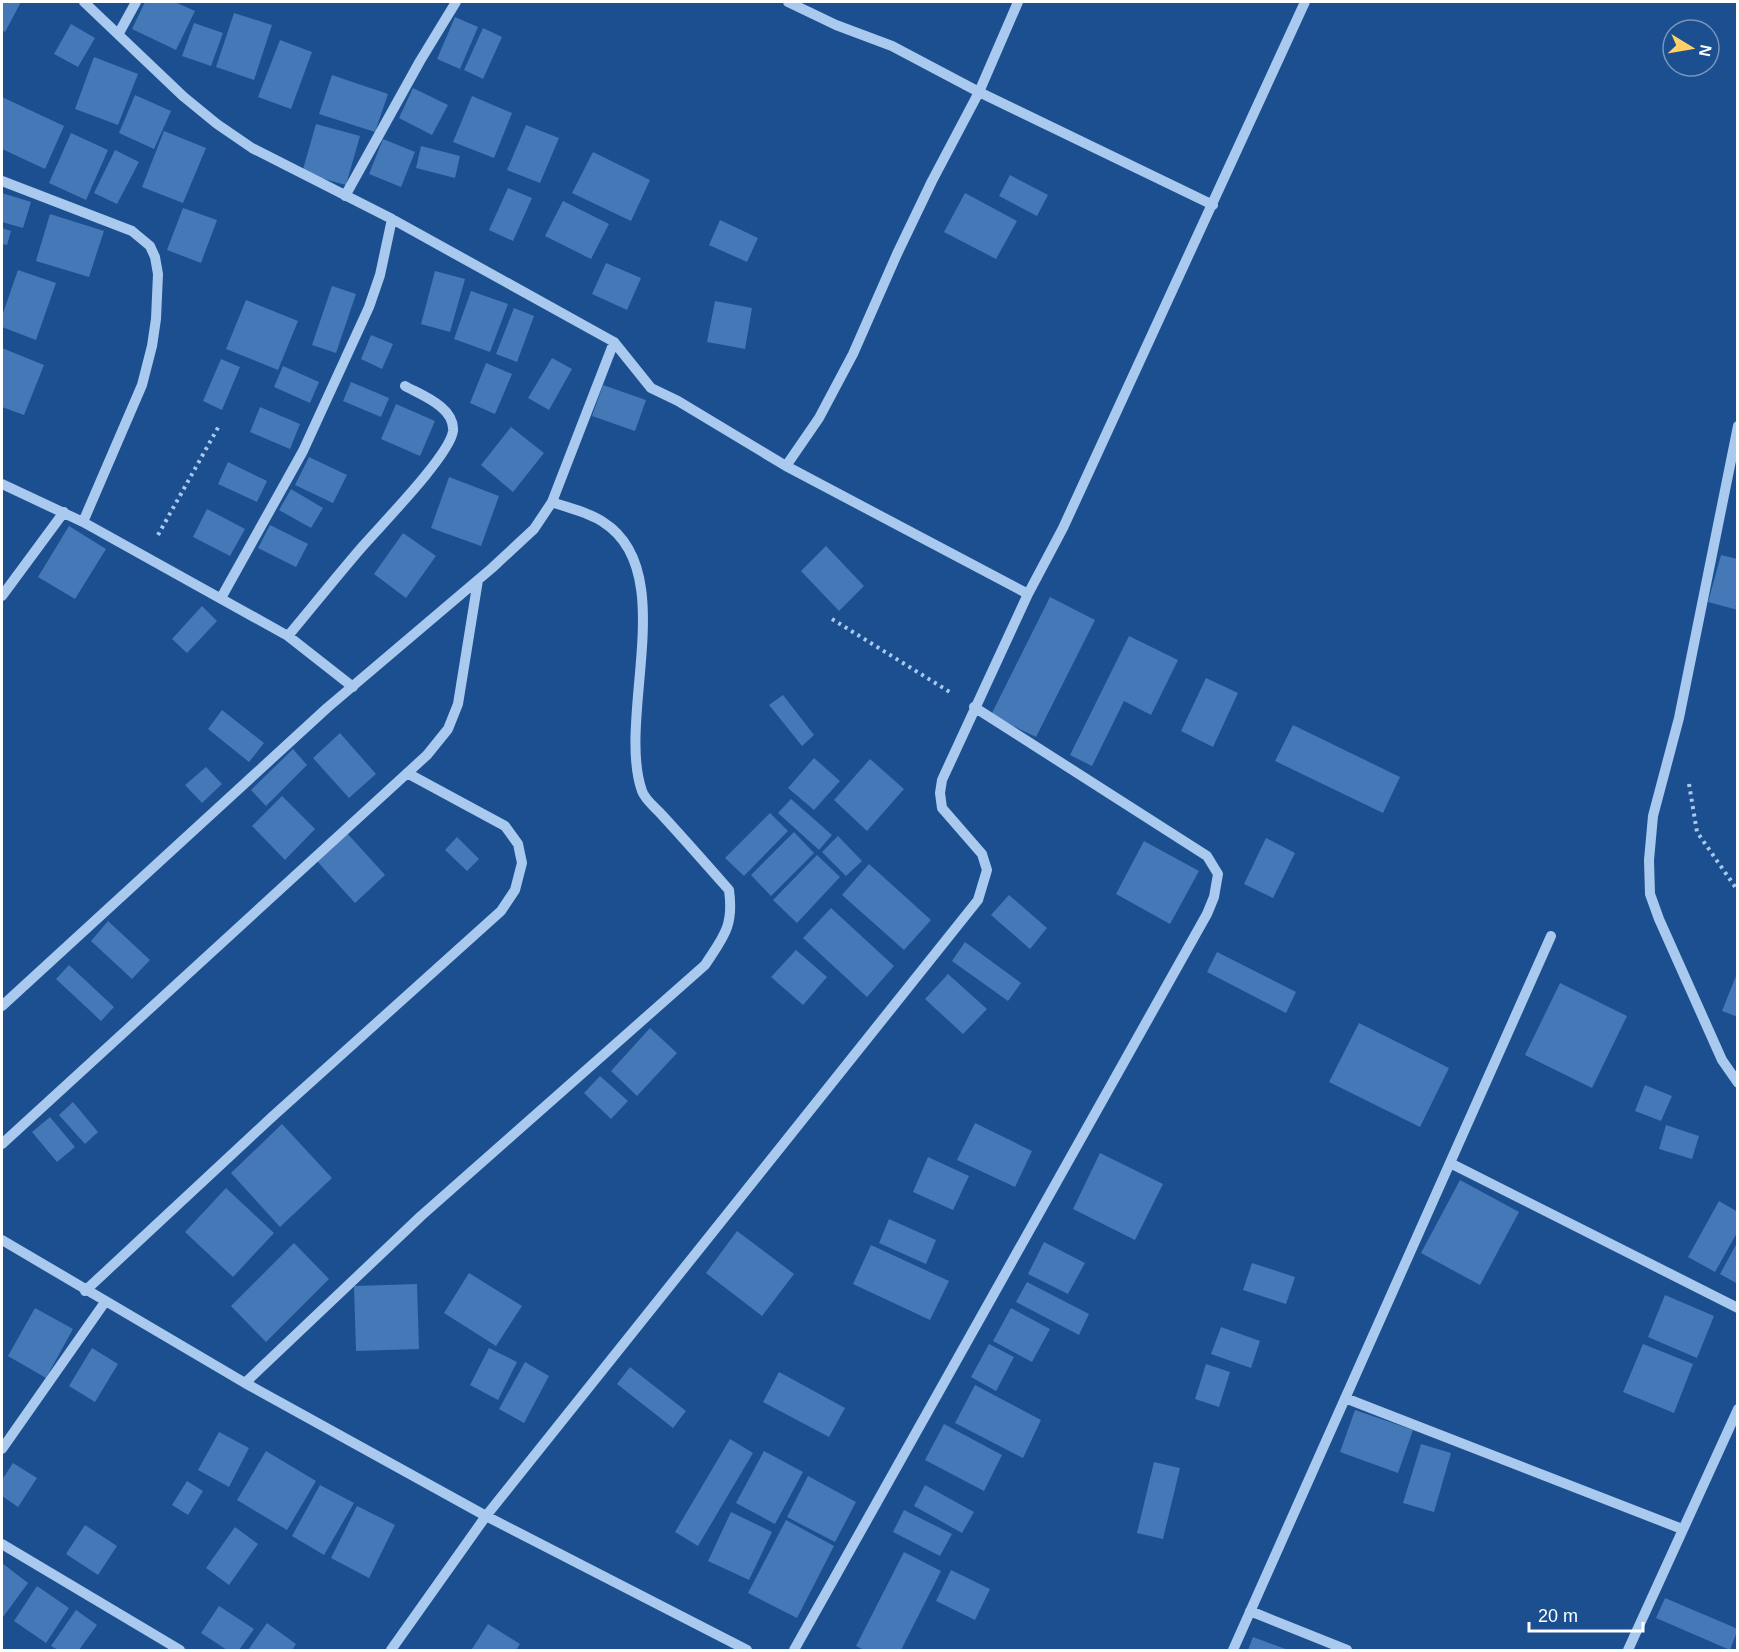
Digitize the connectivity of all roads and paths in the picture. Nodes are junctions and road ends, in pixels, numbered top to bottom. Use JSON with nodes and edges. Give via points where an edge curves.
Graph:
{"nodes":[{"id":1,"x":84,"y":2,"type":"edge"},
{"id":2,"x":136,"y":2,"type":"edge"},
{"id":3,"x":456,"y":2,"type":"edge"},
{"id":4,"x":788,"y":2,"type":"edge"},
{"id":5,"x":1018,"y":2,"type":"edge"},
{"id":6,"x":1305,"y":2,"type":"edge"},
{"id":7,"x":119,"y":33,"type":"junction"},
{"id":8,"x":979,"y":92,"type":"junction"},
{"id":9,"x":2,"y":181,"type":"edge"},
{"id":10,"x":345,"y":196,"type":"junction"},
{"id":11,"x":1213,"y":205,"type":"junction"},
{"id":12,"x":392,"y":219,"type":"junction"},
{"id":13,"x":614,"y":342,"type":"junction"},
{"id":14,"x":405,"y":386,"type":"dead end"},
{"id":15,"x":220,"y":424,"type":"dead end"},
{"id":16,"x":1737,"y":426,"type":"edge"},
{"id":17,"x":786,"y":466,"type":"junction"},
{"id":18,"x":2,"y":484,"type":"edge"},
{"id":19,"x":1732,"y":484,"type":"edge"},
{"id":20,"x":552,"y":502,"type":"junction"},
{"id":21,"x":64,"y":512,"type":"junction"},
{"id":22,"x":83,"y":522,"type":"junction"},
{"id":23,"x":146,"y":556,"type":"junction"},
{"id":24,"x":478,"y":580,"type":"junction"},
{"id":25,"x":1028,"y":594,"type":"junction"},
{"id":26,"x":2,"y":596,"type":"edge"},
{"id":27,"x":221,"y":598,"type":"junction"},
{"id":28,"x":832,"y":619,"type":"dead end"},
{"id":29,"x":288,"y":636,"type":"junction"},
{"id":30,"x":352,"y":687,"type":"junction"},
{"id":31,"x":974,"y":707,"type":"junction"},
{"id":32,"x":407,"y":774,"type":"junction"},
{"id":33,"x":1688,"y":775,"type":"dead end"},
{"id":34,"x":1737,"y":891,"type":"edge"},
{"id":35,"x":1551,"y":936,"type":"dead end"},
{"id":36,"x":2,"y":1006,"type":"edge"},
{"id":37,"x":1737,"y":1083,"type":"edge"},
{"id":38,"x":2,"y":1144,"type":"edge"},
{"id":39,"x":1450,"y":1163,"type":"junction"},
{"id":40,"x":2,"y":1240,"type":"edge"},
{"id":41,"x":85,"y":1290,"type":"junction"},
{"id":42,"x":105,"y":1302,"type":"junction"},
{"id":43,"x":1737,"y":1308,"type":"edge"},
{"id":44,"x":245,"y":1383,"type":"junction"},
{"id":45,"x":1345,"y":1398,"type":"junction"},
{"id":46,"x":1737,"y":1408,"type":"edge"},
{"id":47,"x":2,"y":1449,"type":"edge"},
{"id":48,"x":486,"y":1516,"type":"junction"},
{"id":49,"x":1682,"y":1529,"type":"junction"},
{"id":50,"x":2,"y":1544,"type":"edge"},
{"id":51,"x":1250,"y":1611,"type":"junction"},
{"id":52,"x":180,"y":1650,"type":"edge"},
{"id":53,"x":391,"y":1650,"type":"edge"},
{"id":54,"x":747,"y":1650,"type":"edge"},
{"id":55,"x":794,"y":1650,"type":"edge"},
{"id":56,"x":1233,"y":1650,"type":"edge"},
{"id":57,"x":1347,"y":1650,"type":"edge"},
{"id":58,"x":1628,"y":1650,"type":"edge"}],
"edges":[{"from":1,"to":7,"type":"street"},
{"from":2,"to":7,"type":"street"},
{"from":3,"to":10,"type":"street"},
{"from":4,"to":8,"type":"street","via":[[892,46]]},
{"from":5,"to":8,"type":"street"},
{"from":6,"to":11,"type":"street"},
{"from":7,"to":10,"type":"street","via":[[217,124],[252,148]]},
{"from":8,"to":11,"type":"street"},
{"from":8,"to":17,"type":"street","via":[[897,254],[854,354],[819,418]]},
{"from":9,"to":22,"type":"street","via":[[132,231],[150,246],[155,256],[156,319],[142,385]]},
{"from":10,"to":12,"type":"street"},
{"from":11,"to":25,"type":"street","via":[[1063,528]]},
{"from":12,"to":13,"type":"street"},
{"from":12,"to":27,"type":"street","via":[[369,307],[303,451]]},
{"from":13,"to":17,"type":"street","via":[[651,388]]},
{"from":13,"to":20,"type":"street"},
{"from":14,"to":29,"type":"street","via":[[449,415],[453,430],[443,452]]},
{"from":15,"to":23,"type":"path"},
{"from":16,"to":19,"type":"street"},
{"from":17,"to":25,"type":"street"},
{"from":18,"to":21,"type":"street"},
{"from":19,"to":37,"type":"street","via":[[1653,816],[1649,860],[1650,894],[1659,919],[1722,1060]]},
{"from":20,"to":24,"type":"street","via":[[534,529]]},
{"from":20,"to":44,"type":"street","via":[[603,521],[624,540],[636,566],[643,604],[636,737],[642,793],[729,890],[732,910],[725,934],[705,965],[422,1216]]},
{"from":21,"to":22,"type":"street"},
{"from":21,"to":26,"type":"street"},
{"from":22,"to":23,"type":"street"},
{"from":23,"to":27,"type":"street"},
{"from":24,"to":30,"type":"street"},
{"from":24,"to":32,"type":"street","via":[[458,704],[448,729]]},
{"from":25,"to":31,"type":"street"},
{"from":27,"to":29,"type":"street"},
{"from":28,"to":31,"type":"path"},
{"from":29,"to":30,"type":"street"},
{"from":30,"to":36,"type":"street"},
{"from":31,"to":48,"type":"street","via":[[942,780],[940,794],[942,808],[982,854],[987,870],[978,900]]},
{"from":31,"to":55,"type":"street","via":[[1207,856],[1218,874],[1214,897]]},
{"from":32,"to":38,"type":"street"},
{"from":32,"to":41,"type":"street","via":[[505,826],[518,844],[522,863],[515,890],[501,911]]},
{"from":33,"to":34,"type":"path","via":[[1697,832]]},
{"from":35,"to":39,"type":"street"},
{"from":39,"to":43,"type":"street"},
{"from":39,"to":45,"type":"street"},
{"from":40,"to":41,"type":"street"},
{"from":41,"to":42,"type":"street"},
{"from":42,"to":44,"type":"street"},
{"from":42,"to":47,"type":"street"},
{"from":44,"to":48,"type":"street"},
{"from":45,"to":49,"type":"street"},
{"from":45,"to":51,"type":"street"},
{"from":46,"to":49,"type":"street"},
{"from":48,"to":53,"type":"street"},
{"from":48,"to":54,"type":"street"},
{"from":49,"to":58,"type":"street"},
{"from":50,"to":52,"type":"street"},
{"from":51,"to":56,"type":"street"},
{"from":51,"to":57,"type":"street"}]}
